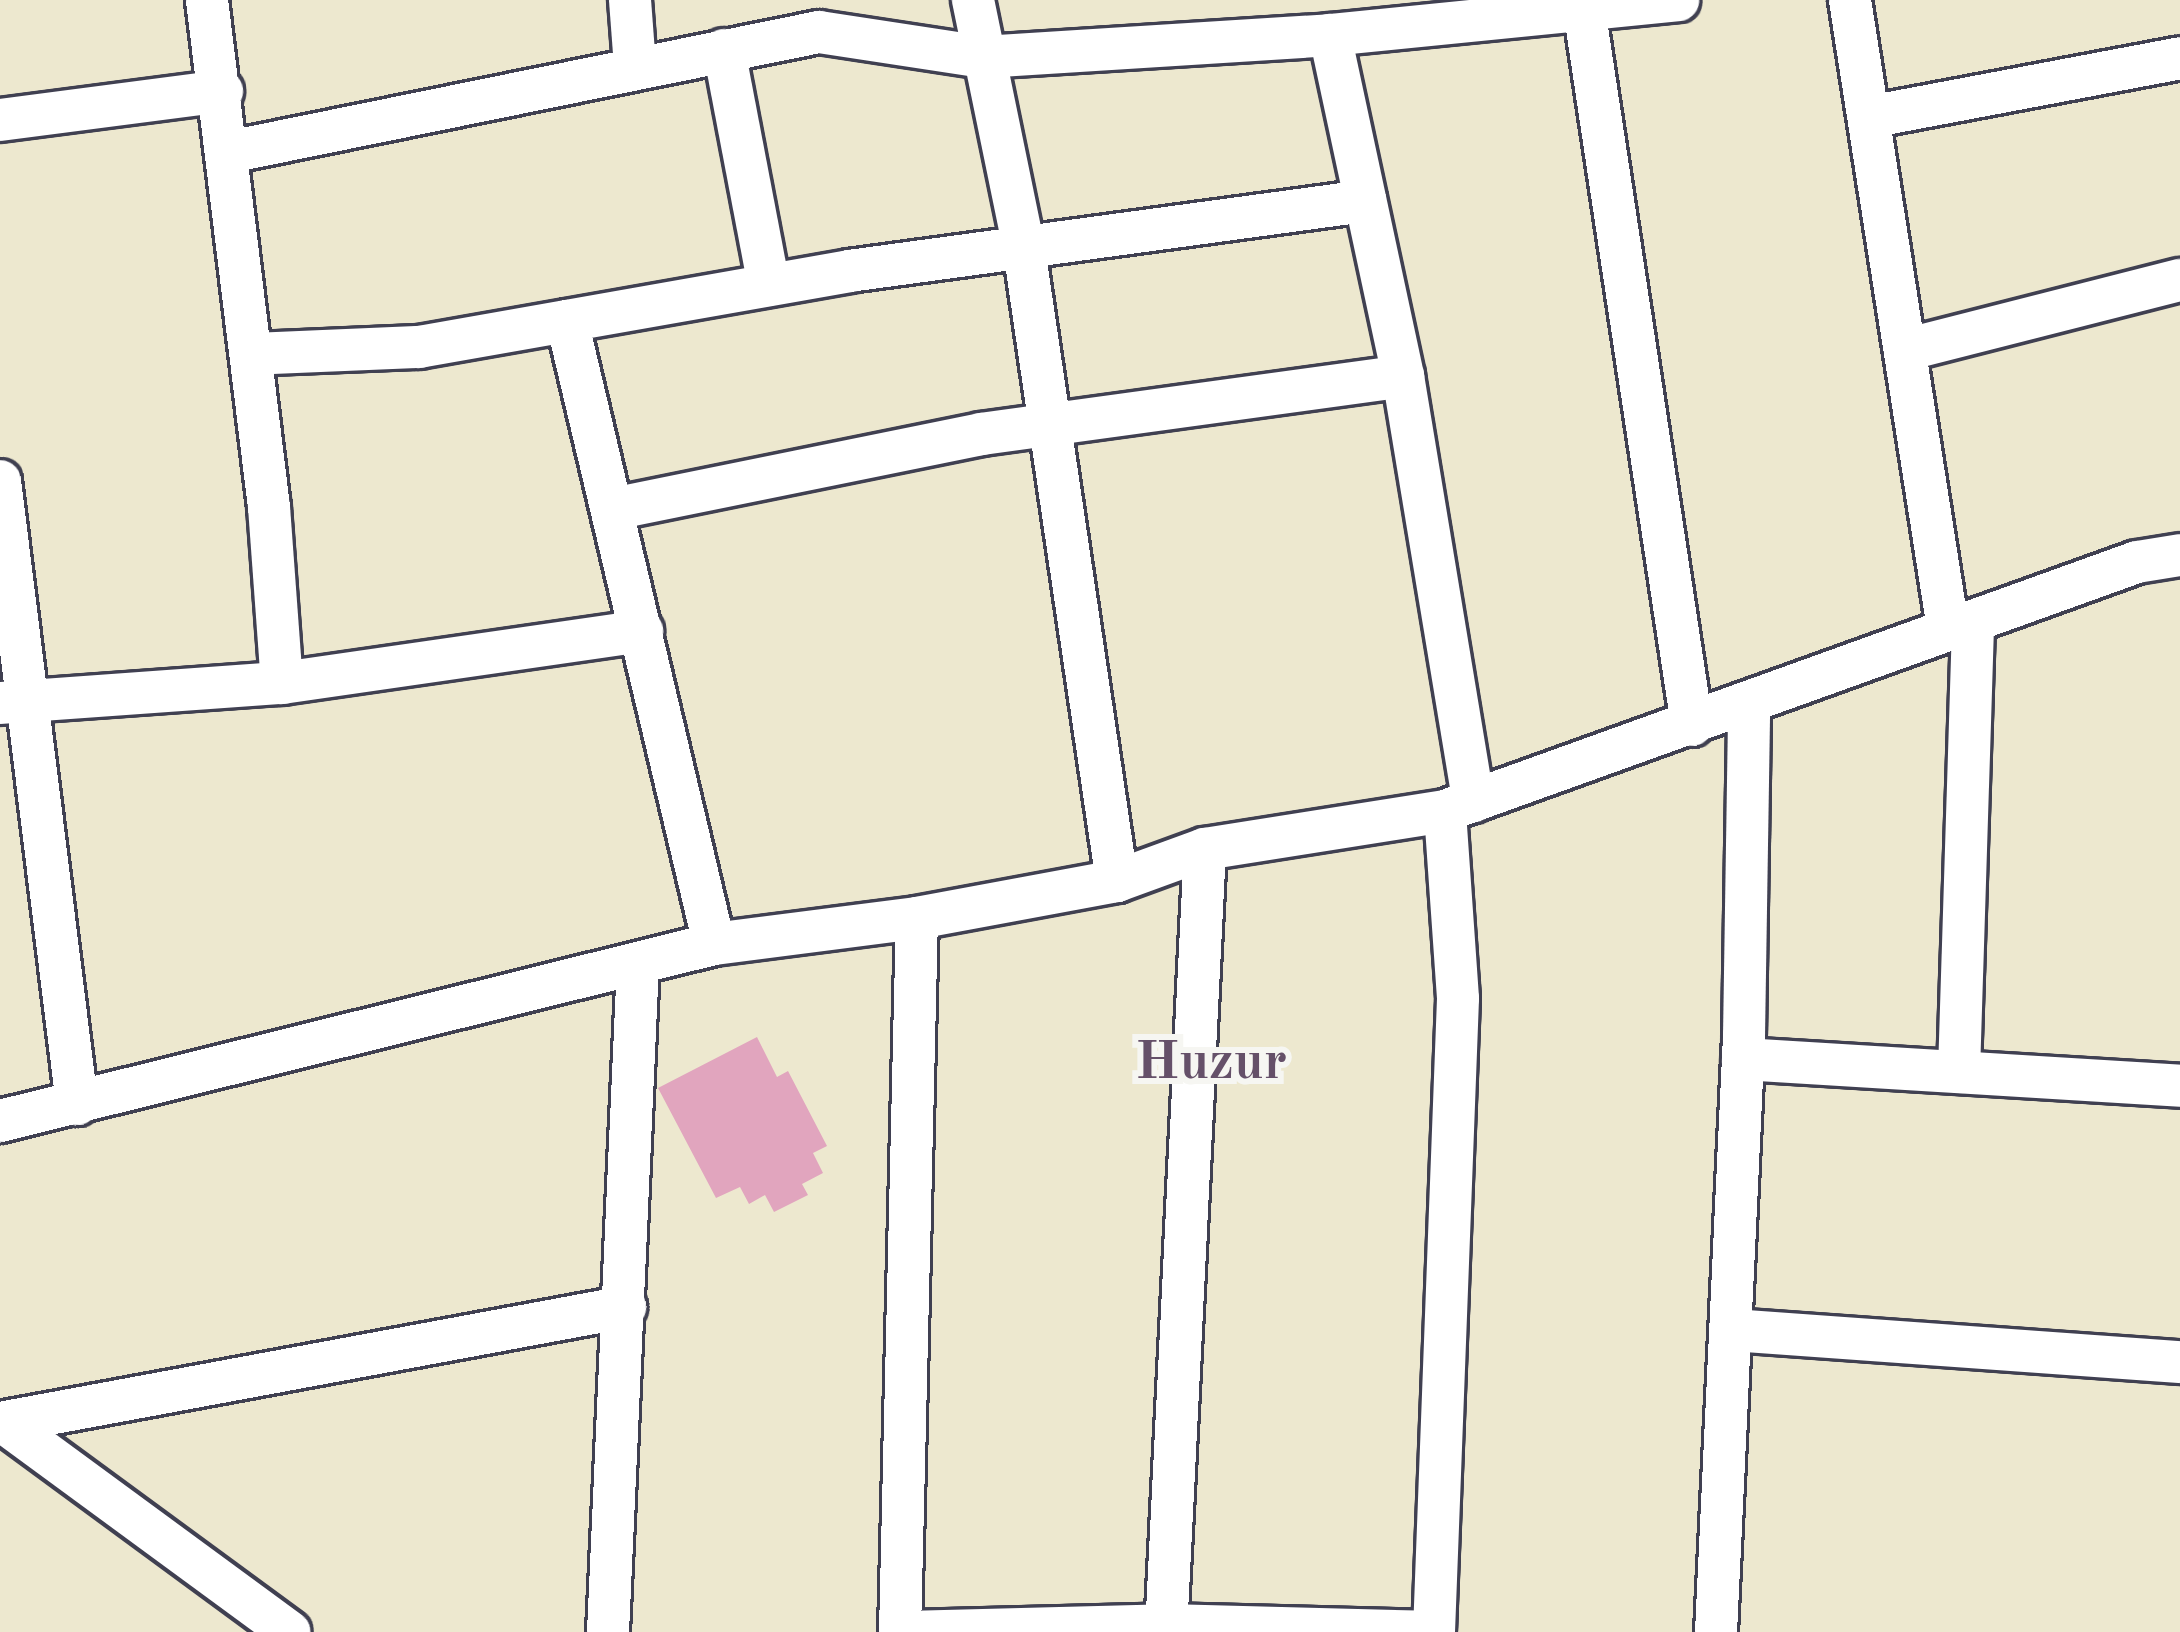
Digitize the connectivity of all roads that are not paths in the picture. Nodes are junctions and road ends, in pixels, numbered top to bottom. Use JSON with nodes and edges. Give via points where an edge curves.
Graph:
{"nodes":[{"id":1,"x":207,"y":0,"type":"edge"},
{"id":2,"x":631,"y":0,"type":"edge"},
{"id":3,"x":973,"y":0,"type":"edge"},
{"id":4,"x":1678,"y":0,"type":"edge"},
{"id":5,"x":1850,"y":0,"type":"edge"},
{"id":6,"x":1605,"y":8,"type":"edge"},
{"id":7,"x":1343,"y":23,"type":"edge"},
{"id":8,"x":724,"y":50,"type":"junction"},
{"id":9,"x":983,"y":57,"type":"junction"},
{"id":10,"x":2180,"y":58,"type":"edge"},
{"id":11,"x":635,"y":67,"type":"junction"},
{"id":12,"x":222,"y":91,"type":"junction"},
{"id":13,"x":1869,"y":117,"type":"junction"},
{"id":14,"x":0,"y":120,"type":"edge"},
{"id":15,"x":229,"y":152,"type":"junction"},
{"id":16,"x":1365,"y":201,"type":"junction"},
{"id":17,"x":1024,"y":249,"type":"junction"},
{"id":18,"x":2180,"y":280,"type":"edge"},
{"id":19,"x":769,"y":285,"type":"junction"},
{"id":20,"x":567,"y":321,"type":"junction"},
{"id":21,"x":1905,"y":350,"type":"junction"},
{"id":22,"x":251,"y":354,"type":"junction"},
{"id":23,"x":1403,"y":376,"type":"junction"},
{"id":24,"x":1048,"y":428,"type":"junction"},
{"id":25,"x":0,"y":481,"type":"edge"},
{"id":26,"x":613,"y":509,"type":"junction"},
{"id":27,"x":2180,"y":555,"type":"edge"},
{"id":28,"x":1960,"y":625,"type":"junction"},
{"id":29,"x":642,"y":631,"type":"junction"},
{"id":30,"x":282,"y":683,"type":"junction"},
{"id":31,"x":15,"y":701,"type":"edge"},
{"id":32,"x":1749,"y":704,"type":"junction"},
{"id":33,"x":1692,"y":725,"type":"junction"},
{"id":34,"x":1459,"y":806,"type":"junction"},
{"id":35,"x":1204,"y":849,"type":"junction"},
{"id":36,"x":1117,"y":880,"type":"junction"},
{"id":37,"x":917,"y":918,"type":"junction"},
{"id":38,"x":714,"y":944,"type":"junction"},
{"id":39,"x":638,"y":964,"type":"junction"},
{"id":40,"x":1743,"y":1059,"type":"junction"},
{"id":41,"x":1959,"y":1072,"type":"junction"},
{"id":42,"x":2180,"y":1086,"type":"edge"},
{"id":43,"x":77,"y":1104,"type":"junction"},
{"id":44,"x":0,"y":1120,"type":"edge"},
{"id":45,"x":625,"y":1307,"type":"junction"},
{"id":46,"x":1732,"y":1330,"type":"junction"},
{"id":47,"x":2180,"y":1362,"type":"edge"},
{"id":48,"x":2,"y":1423,"type":"edge"},
{"id":49,"x":1166,"y":1628,"type":"edge"},
{"id":50,"x":290,"y":1632,"type":"edge"},
{"id":51,"x":608,"y":1632,"type":"edge"},
{"id":52,"x":903,"y":1632,"type":"edge"},
{"id":53,"x":1431,"y":1632,"type":"edge"},
{"id":54,"x":1716,"y":1632,"type":"edge"}],
"edges":[{"from":1,"to":12,"type":"street"},
{"from":2,"to":11,"type":"street"},
{"from":3,"to":9,"type":"street"},
{"from":4,"to":6,"type":"street"},
{"from":5,"to":13,"type":"street"},
{"from":6,"to":7,"type":"street"},
{"from":6,"to":33,"type":"street"},
{"from":7,"to":9,"type":"street"},
{"from":7,"to":16,"type":"street"},
{"from":8,"to":9,"type":"street","via":[[819,32]]},
{"from":8,"to":11,"type":"street"},
{"from":8,"to":19,"type":"street"},
{"from":9,"to":17,"type":"street"},
{"from":10,"to":13,"type":"street"},
{"from":11,"to":15,"type":"street"},
{"from":12,"to":14,"type":"street"},
{"from":12,"to":15,"type":"street"},
{"from":13,"to":21,"type":"street"},
{"from":15,"to":22,"type":"street"},
{"from":16,"to":17,"type":"street"},
{"from":16,"to":23,"type":"street"},
{"from":17,"to":19,"type":"street"},
{"from":17,"to":24,"type":"street"},
{"from":18,"to":21,"type":"street"},
{"from":19,"to":20,"type":"street"},
{"from":20,"to":22,"type":"street","via":[[419,347]]},
{"from":20,"to":26,"type":"street"},
{"from":21,"to":28,"type":"street"},
{"from":22,"to":30,"type":"street"},
{"from":23,"to":24,"type":"street"},
{"from":23,"to":34,"type":"street"},
{"from":24,"to":26,"type":"street","via":[[895,450]]},
{"from":24,"to":36,"type":"street"},
{"from":25,"to":31,"type":"street"},
{"from":26,"to":29,"type":"street"},
{"from":27,"to":28,"type":"street","via":[[2137,562]]},
{"from":28,"to":32,"type":"street"},
{"from":28,"to":41,"type":"street"},
{"from":29,"to":30,"type":"street"},
{"from":29,"to":38,"type":"street"},
{"from":30,"to":31,"type":"street"},
{"from":31,"to":43,"type":"street"},
{"from":32,"to":33,"type":"street"},
{"from":32,"to":40,"type":"street"},
{"from":33,"to":34,"type":"street"},
{"from":34,"to":35,"type":"street"},
{"from":34,"to":53,"type":"street"},
{"from":35,"to":36,"type":"street"},
{"from":35,"to":49,"type":"street"},
{"from":36,"to":37,"type":"street"},
{"from":37,"to":38,"type":"street"},
{"from":37,"to":52,"type":"street"},
{"from":38,"to":39,"type":"street"},
{"from":39,"to":43,"type":"street"},
{"from":39,"to":45,"type":"street"},
{"from":40,"to":41,"type":"street"},
{"from":40,"to":46,"type":"street"},
{"from":41,"to":42,"type":"street"},
{"from":43,"to":44,"type":"street"},
{"from":45,"to":48,"type":"street"},
{"from":45,"to":51,"type":"street"},
{"from":46,"to":47,"type":"street"},
{"from":46,"to":54,"type":"street"},
{"from":48,"to":50,"type":"street"},
{"from":49,"to":52,"type":"street"},
{"from":49,"to":53,"type":"street"}]}
